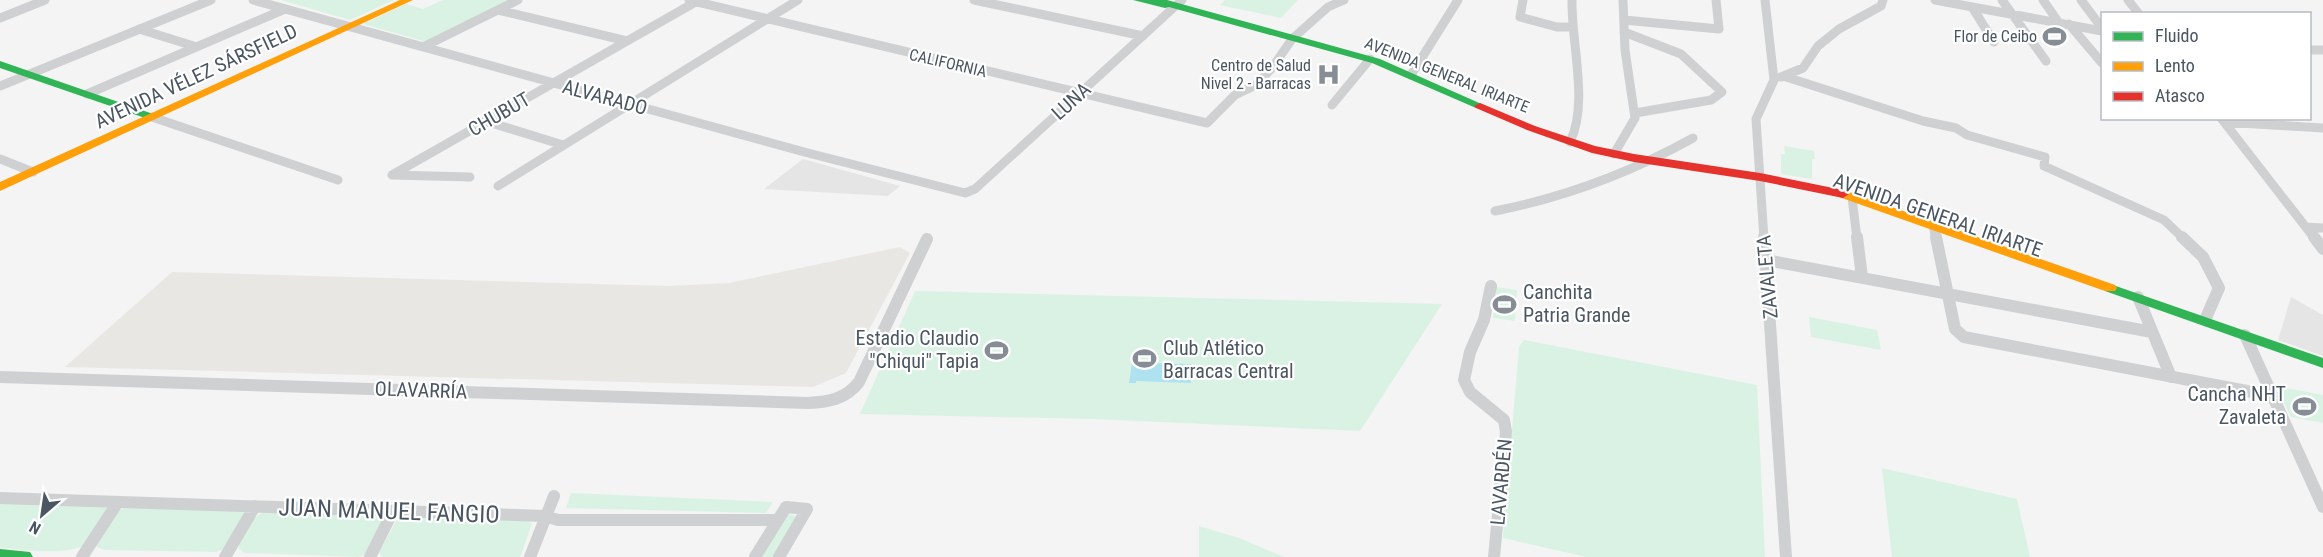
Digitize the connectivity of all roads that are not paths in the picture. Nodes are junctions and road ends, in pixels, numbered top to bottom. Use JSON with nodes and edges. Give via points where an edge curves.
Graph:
{"nodes":[{"id":1,"x":45,"y":0,"type":"edge"},
{"id":2,"x":211,"y":0,"type":"edge"},
{"id":3,"x":253,"y":0,"type":"edge"},
{"id":4,"x":408,"y":0,"type":"edge"},
{"id":5,"x":518,"y":0,"type":"edge"},
{"id":6,"x":798,"y":0,"type":"edge"},
{"id":7,"x":974,"y":0,"type":"edge"},
{"id":8,"x":1138,"y":0,"type":"edge"},
{"id":9,"x":1156,"y":0,"type":"edge"},
{"id":10,"x":1344,"y":0,"type":"edge"},
{"id":11,"x":1458,"y":0,"type":"edge"},
{"id":12,"x":1522,"y":0,"type":"edge"},
{"id":13,"x":1572,"y":0,"type":"edge"},
{"id":14,"x":1623,"y":0,"type":"edge"},
{"id":15,"x":1716,"y":0,"type":"edge"},
{"id":16,"x":1766,"y":0,"type":"edge"},
{"id":17,"x":1883,"y":0,"type":"edge"},
{"id":18,"x":1935,"y":0,"type":"edge"},
{"id":19,"x":2002,"y":0,"type":"edge"},
{"id":20,"x":2043,"y":0,"type":"edge"},
{"id":21,"x":2081,"y":0,"type":"edge"},
{"id":22,"x":2128,"y":0,"type":"edge"},
{"id":23,"x":695,"y":1,"type":"edge"},
{"id":24,"x":988,"y":1,"type":"edge"},
{"id":25,"x":1949,"y":1,"type":"edge"},
{"id":26,"x":1179,"y":3,"type":"edge"},
{"id":27,"x":1972,"y":7,"type":"junction"},
{"id":28,"x":285,"y":9,"type":"junction"},
{"id":29,"x":498,"y":10,"type":"junction"},
{"id":30,"x":2137,"y":12,"type":"edge"},
{"id":31,"x":2012,"y":14,"type":"junction"},
{"id":32,"x":0,"y":18,"type":"edge"},
{"id":33,"x":766,"y":20,"type":"junction"},
{"id":34,"x":1624,"y":20,"type":"junction"},
{"id":35,"x":2059,"y":23,"type":"junction"},
{"id":36,"x":2069,"y":24,"type":"junction"},
{"id":37,"x":2101,"y":26,"type":"edge"},
{"id":38,"x":349,"y":27,"type":"junction"},
{"id":39,"x":1572,"y":27,"type":"junction"},
{"id":40,"x":139,"y":29,"type":"junction"},
{"id":41,"x":2101,"y":29,"type":"edge"},
{"id":42,"x":1624,"y":32,"type":"junction"},
{"id":43,"x":1143,"y":36,"type":"junction"},
{"id":44,"x":1292,"y":39,"type":"junction"},
{"id":45,"x":627,"y":41,"type":"junction"},
{"id":46,"x":1994,"y":42,"type":"dead end"},
{"id":47,"x":197,"y":47,"type":"junction"},
{"id":48,"x":423,"y":48,"type":"junction"},
{"id":49,"x":1370,"y":59,"type":"junction"},
{"id":50,"x":2046,"y":61,"type":"dead end"},
{"id":51,"x":2101,"y":61,"type":"edge"},
{"id":52,"x":0,"y":64,"type":"edge"},
{"id":53,"x":29,"y":74,"type":"junction"},
{"id":54,"x":1412,"y":75,"type":"junction"},
{"id":55,"x":1783,"y":76,"type":"junction"},
{"id":56,"x":1774,"y":80,"type":"junction"},
{"id":57,"x":554,"y":83,"type":"junction"},
{"id":58,"x":0,"y":86,"type":"edge"},
{"id":59,"x":87,"y":94,"type":"junction"},
{"id":60,"x":1080,"y":94,"type":"junction"},
{"id":61,"x":631,"y":104,"type":"junction"},
{"id":62,"x":1332,"y":105,"type":"dead end"},
{"id":63,"x":1635,"y":113,"type":"junction"},
{"id":64,"x":152,"y":117,"type":"junction"},
{"id":65,"x":2222,"y":120,"type":"edge"},
{"id":66,"x":486,"y":121,"type":"junction"},
{"id":67,"x":1531,"y":128,"type":"junction"},
{"id":68,"x":2323,"y":128,"type":"edge"},
{"id":69,"x":1693,"y":138,"type":"dead end"},
{"id":70,"x":1570,"y":142,"type":"junction"},
{"id":71,"x":563,"y":145,"type":"junction"},
{"id":72,"x":1614,"y":154,"type":"junction"},
{"id":73,"x":0,"y":159,"type":"edge"},
{"id":74,"x":1650,"y":163,"type":"junction"},
{"id":75,"x":33,"y":172,"type":"junction"},
{"id":76,"x":470,"y":177,"type":"dead end"},
{"id":77,"x":338,"y":180,"type":"dead end"},
{"id":78,"x":1760,"y":180,"type":"junction"},
{"id":79,"x":498,"y":186,"type":"dead end"},
{"id":80,"x":0,"y":187,"type":"edge"},
{"id":81,"x":956,"y":192,"type":"joint"},
{"id":82,"x":1853,"y":200,"type":"junction"},
{"id":83,"x":1495,"y":211,"type":"dead end"},
{"id":84,"x":2307,"y":227,"type":"junction"},
{"id":85,"x":2323,"y":228,"type":"edge"},
{"id":86,"x":1934,"y":229,"type":"junction"},
{"id":87,"x":927,"y":238,"type":"dead end"},
{"id":88,"x":2323,"y":249,"type":"edge"},
{"id":89,"x":1766,"y":260,"type":"junction"},
{"id":90,"x":1862,"y":277,"type":"junction"},
{"id":91,"x":1491,"y":286,"type":"dead end"},
{"id":92,"x":1947,"y":295,"type":"junction"},
{"id":93,"x":2140,"y":301,"type":"junction"},
{"id":94,"x":2205,"y":320,"type":"junction"},
{"id":95,"x":2152,"y":332,"type":"junction"},
{"id":96,"x":2247,"y":340,"type":"junction"},
{"id":97,"x":2323,"y":363,"type":"edge"},
{"id":98,"x":2323,"y":373,"type":"edge"},
{"id":99,"x":2171,"y":377,"type":"junction"},
{"id":100,"x":0,"y":378,"type":"edge"},
{"id":101,"x":2272,"y":396,"type":"junction"},
{"id":102,"x":554,"y":496,"type":"dead end"},
{"id":103,"x":0,"y":498,"type":"edge"},
{"id":104,"x":118,"y":502,"type":"junction"},
{"id":105,"x":255,"y":506,"type":"junction"},
{"id":106,"x":2323,"y":507,"type":"edge"},
{"id":107,"x":393,"y":511,"type":"junction"},
{"id":108,"x":546,"y":516,"type":"junction"},
{"id":109,"x":778,"y":520,"type":"junction"},
{"id":110,"x":0,"y":556,"type":"edge"},
{"id":111,"x":24,"y":557,"type":"edge"},
{"id":112,"x":82,"y":557,"type":"edge"},
{"id":113,"x":225,"y":557,"type":"edge"},
{"id":114,"x":370,"y":557,"type":"edge"},
{"id":115,"x":530,"y":557,"type":"edge"},
{"id":116,"x":755,"y":557,"type":"edge"},
{"id":117,"x":779,"y":557,"type":"edge"},
{"id":118,"x":1494,"y":557,"type":"edge"},
{"id":119,"x":1786,"y":557,"type":"edge"}],
"edges":[{"from":1,"to":32,"type":"street"},
{"from":2,"to":40,"type":"street"},
{"from":3,"to":28,"type":"street","name":"ALVARADO"},
{"from":4,"to":38,"type":"main road","name":"AVENIDA VÉLEZ SÁRSFIELD"},
{"from":5,"to":29,"type":"street"},
{"from":6,"to":33,"type":"street"},
{"from":7,"to":24,"type":"street"},
{"from":8,"to":26,"type":"main road","name":"AVENIDA GENERAL IRIARTE"},
{"from":9,"to":26,"type":"main road","name":"AVENIDA GENERAL IRIARTE"},
{"from":10,"to":44,"type":"street","via":[[1328,7]]},
{"from":11,"to":54,"type":"street"},
{"from":12,"to":39,"type":"street","via":[[1520,17]]},
{"from":13,"to":39,"type":"street"},
{"from":14,"to":34,"type":"street"},
{"from":15,"to":34,"type":"street","via":[[1719,29]]},
{"from":16,"to":56,"type":"street"},
{"from":17,"to":55,"type":"street","via":[[1881,6],[1839,28],[1803,68]]},
{"from":18,"to":25,"type":"street"},
{"from":19,"to":31,"type":"street"},
{"from":20,"to":35,"type":"street"},
{"from":21,"to":37,"type":"street"},
{"from":22,"to":30,"type":"street"},
{"from":23,"to":33,"type":"street","name":"CALIFORNIA"},
{"from":23,"to":45,"type":"street","name":"CHUBUT"},
{"from":24,"to":43,"type":"street"},
{"from":25,"to":27,"type":"street"},
{"from":26,"to":43,"type":"street","name":"LUNA"},
{"from":26,"to":44,"type":"main road","name":"AVENIDA GENERAL IRIARTE"},
{"from":27,"to":31,"type":"street"},
{"from":27,"to":46,"type":"street"},
{"from":28,"to":38,"type":"street","name":"ALVARADO"},
{"from":28,"to":47,"type":"street"},
{"from":29,"to":45,"type":"street"},
{"from":29,"to":48,"type":"street"},
{"from":31,"to":35,"type":"street"},
{"from":31,"to":50,"type":"street"},
{"from":33,"to":60,"type":"street","name":"CALIFORNIA"},
{"from":33,"to":61,"type":"street"},
{"from":34,"to":42,"type":"street"},
{"from":35,"to":36,"type":"street"},
{"from":36,"to":41,"type":"street"},
{"from":36,"to":51,"type":"street"},
{"from":38,"to":48,"type":"street","name":"ALVARADO"},
{"from":38,"to":64,"type":"main road","name":"AVENIDA VÉLEZ SÁRSFIELD"},
{"from":39,"to":70,"type":"street","via":[[1578,74],[1575,126]]},
{"from":40,"to":47,"type":"street"},
{"from":40,"to":53,"type":"street"},
{"from":42,"to":63,"type":"street"},
{"from":42,"to":63,"type":"street","via":[[1681,54],[1722,92],[1711,100]]},
{"from":43,"to":60,"type":"street","name":"LUNA"},
{"from":44,"to":49,"type":"main road","name":"AVENIDA GENERAL IRIARTE"},
{"from":44,"to":60,"type":"street","name":"CALIFORNIA","via":[[1267,73],[1254,86],[1235,95],[1208,123]]},
{"from":45,"to":57,"type":"street","name":"CHUBUT"},
{"from":47,"to":59,"type":"street"},
{"from":48,"to":57,"type":"street","name":"ALVARADO"},
{"from":49,"to":54,"type":"main road","name":"AVENIDA GENERAL IRIARTE"},
{"from":49,"to":62,"type":"street"},
{"from":52,"to":53,"type":"main road"},
{"from":53,"to":58,"type":"street"},
{"from":53,"to":59,"type":"main road"},
{"from":54,"to":67,"type":"main road","name":"AVENIDA GENERAL IRIARTE"},
{"from":55,"to":56,"type":"street"},
{"from":55,"to":94,"type":"street","via":[[2045,158],[2044,166],[2056,173],[2164,220],[2203,257],[2219,288]]},
{"from":56,"to":78,"type":"street","name":"ZAVALETA","via":[[1756,119]]},
{"from":57,"to":61,"type":"street","name":"ALVARADO"},
{"from":57,"to":66,"type":"street","name":"CHUBUT"},
{"from":59,"to":64,"type":"main road"},
{"from":60,"to":81,"type":"street","name":"LUNA","via":[[975,189]]},
{"from":61,"to":71,"type":"street"},
{"from":61,"to":81,"type":"street","name":"ALVARADO"},
{"from":63,"to":72,"type":"street"},
{"from":64,"to":75,"type":"main road","name":"AVENIDA VÉLEZ SÁRSFIELD"},
{"from":64,"to":77,"type":"street"},
{"from":65,"to":68,"type":"street"},
{"from":65,"to":84,"type":"street"},
{"from":66,"to":71,"type":"street"},
{"from":66,"to":76,"type":"street","name":"CHUBUT","via":[[392,175]]},
{"from":67,"to":70,"type":"main road","name":"AVENIDA GENERAL IRIARTE"},
{"from":67,"to":74,"type":"main road","name":"AVENIDA GENERAL IRIARTE","via":[[1574,148]]},
{"from":69,"to":74,"type":"street"},
{"from":70,"to":72,"type":"main road","name":"AVENIDA GENERAL IRIARTE"},
{"from":71,"to":79,"type":"street"},
{"from":72,"to":74,"type":"main road","name":"AVENIDA GENERAL IRIARTE"},
{"from":73,"to":75,"type":"street"},
{"from":74,"to":78,"type":"main road","name":"AVENIDA GENERAL IRIARTE"},
{"from":74,"to":83,"type":"street","via":[[1553,199]]},
{"from":75,"to":80,"type":"main road","name":"AVENIDA VÉLEZ SÁRSFIELD"},
{"from":78,"to":82,"type":"main road","name":"AVENIDA GENERAL IRIARTE"},
{"from":78,"to":89,"type":"street","name":"ZAVALETA"},
{"from":82,"to":86,"type":"main road","name":"AVENIDA GENERAL IRIARTE"},
{"from":82,"to":90,"type":"street"},
{"from":84,"to":85,"type":"street"},
{"from":84,"to":88,"type":"street"},
{"from":86,"to":92,"type":"street"},
{"from":86,"to":93,"type":"main road","name":"AVENIDA GENERAL IRIARTE"},
{"from":87,"to":100,"type":"street","name":"OLAVARRÍA","via":[[856,388],[841,399],[808,403]]},
{"from":89,"to":90,"type":"street"},
{"from":89,"to":119,"type":"street","name":"ZAVALETA"},
{"from":90,"to":92,"type":"street"},
{"from":91,"to":118,"type":"street","name":"LAVARDÉN","via":[[1464,380],[1470,392],[1504,420]]},
{"from":92,"to":95,"type":"street"},
{"from":92,"to":99,"type":"street","via":[[1956,331],[1968,339]]},
{"from":93,"to":94,"type":"main road","name":"AVENIDA GENERAL IRIARTE"},
{"from":93,"to":95,"type":"street"},
{"from":93,"to":96,"type":"main road","name":"AVENIDA GENERAL IRIARTE"},
{"from":94,"to":96,"type":"main road","name":"AVENIDA GENERAL IRIARTE"},
{"from":95,"to":99,"type":"street"},
{"from":96,"to":97,"type":"main road","name":"AVENIDA GENERAL IRIARTE"},
{"from":96,"to":98,"type":"main road","name":"AVENIDA GENERAL IRIARTE"},
{"from":96,"to":101,"type":"street"},
{"from":99,"to":101,"type":"street"},
{"from":101,"to":106,"type":"street"},
{"from":102,"to":108,"type":"street"},
{"from":103,"to":104,"type":"street","name":"JUAN MANUEL FANGIO"},
{"from":104,"to":105,"type":"street","name":"JUAN MANUEL FANGIO"},
{"from":104,"to":112,"type":"street"},
{"from":105,"to":107,"type":"street","name":"JUAN MANUEL FANGIO"},
{"from":105,"to":113,"type":"street"},
{"from":107,"to":108,"type":"street","name":"JUAN MANUEL FANGIO"},
{"from":107,"to":114,"type":"street"},
{"from":108,"to":109,"type":"street","name":"JUAN MANUEL FANGIO"},
{"from":108,"to":115,"type":"street"},
{"from":109,"to":116,"type":"street"},
{"from":109,"to":117,"type":"street","via":[[786,507],[807,509]]},
{"from":110,"to":111,"type":"main road"}]}
